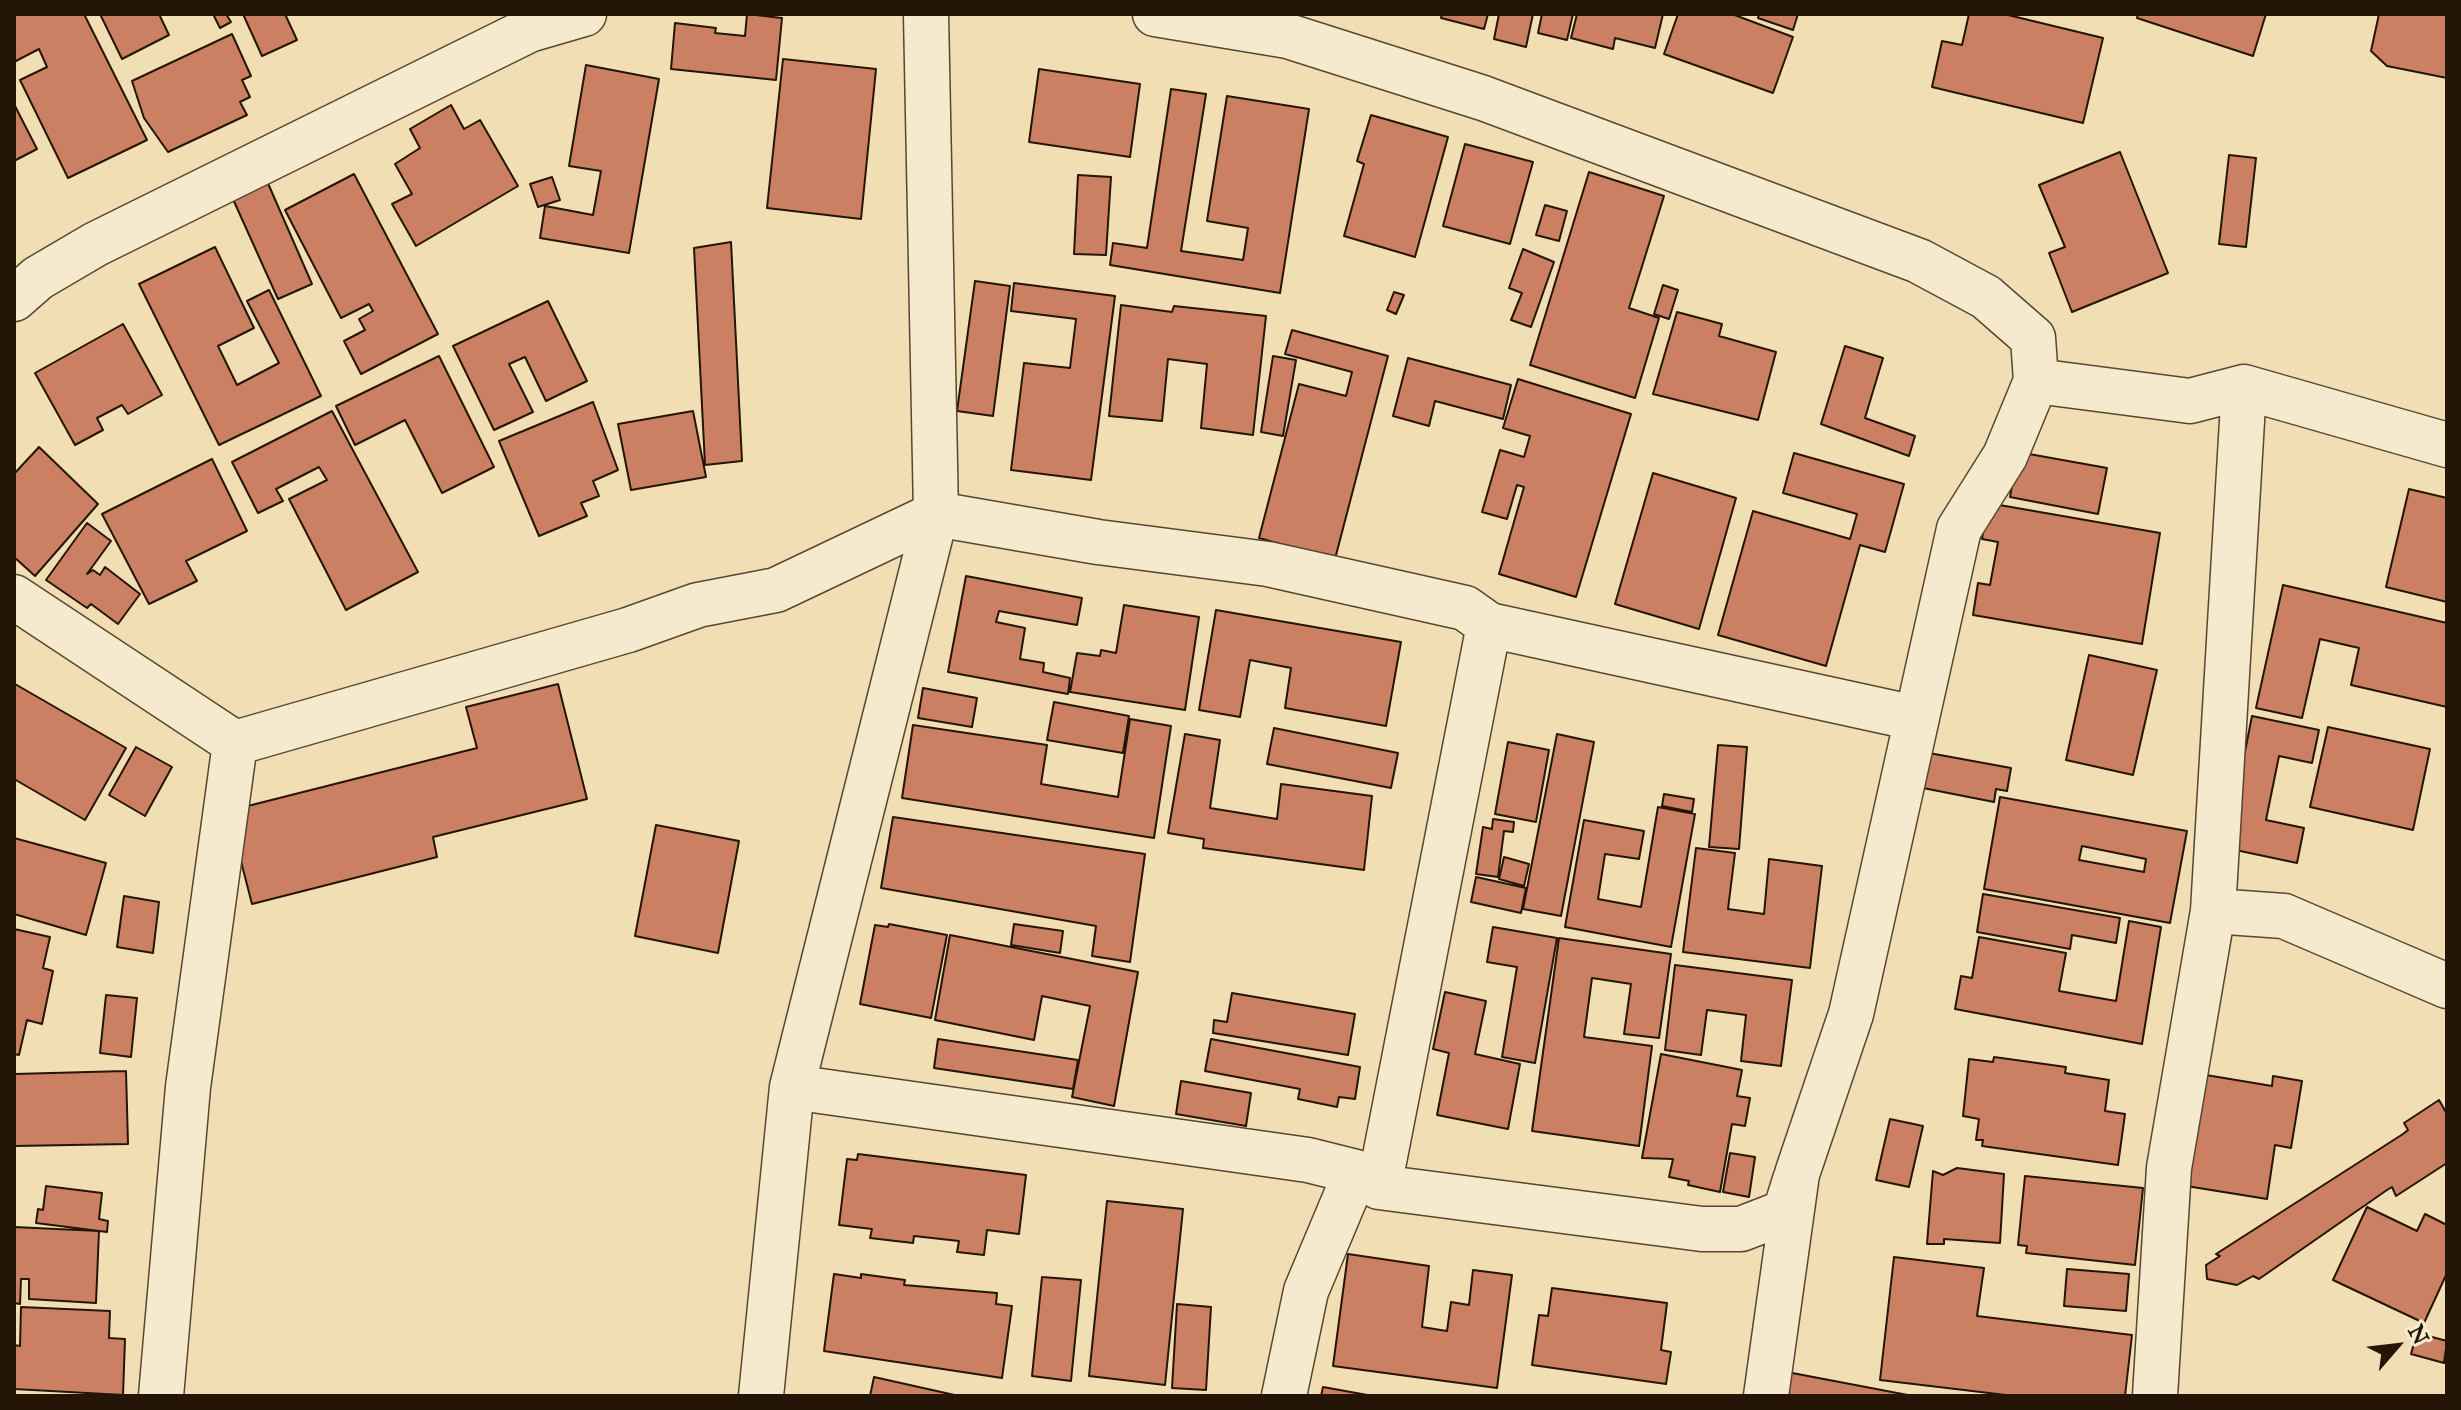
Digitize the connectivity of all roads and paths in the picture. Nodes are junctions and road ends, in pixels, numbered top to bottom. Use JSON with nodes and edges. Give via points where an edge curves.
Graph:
{"nodes":[{"id":1,"x":584,"y":14,"type":"edge"},
{"id":2,"x":926,"y":14,"type":"edge"},
{"id":3,"x":1155,"y":14,"type":"edge"},
{"id":4,"x":14,"y":299,"type":"edge"},
{"id":5,"x":2036,"y":381,"type":"junction"},
{"id":6,"x":2244,"y":387,"type":"junction"},
{"id":7,"x":2447,"y":445,"type":"edge"},
{"id":8,"x":936,"y":514,"type":"junction"},
{"id":9,"x":14,"y":597,"type":"edge"},
{"id":10,"x":1489,"y":625,"type":"junction"},
{"id":11,"x":1915,"y":718,"type":"junction"},
{"id":12,"x":235,"y":743,"type":"junction"},
{"id":13,"x":2213,"y":911,"type":"junction"},
{"id":14,"x":2447,"y":986,"type":"edge"},
{"id":15,"x":792,"y":1087,"type":"junction"},
{"id":16,"x":1797,"y":1174,"type":"junction"},
{"id":17,"x":1367,"y":1179,"type":"junction"},
{"id":18,"x":161,"y":1396,"type":"edge"},
{"id":19,"x":761,"y":1396,"type":"edge"},
{"id":20,"x":1284,"y":1396,"type":"edge"},
{"id":21,"x":1766,"y":1396,"type":"edge"},
{"id":22,"x":2155,"y":1396,"type":"edge"}],
"edges":[{"from":1,"to":4,"type":"street","via":[[529,30],[96,244],[38,278]]},
{"from":2,"to":8,"type":"street"},
{"from":3,"to":5,"type":"street","via":[[1288,36],[1468,93],[1919,261],[1986,297],[2033,338]]},
{"from":5,"to":6,"type":"street","via":[[2190,401]]},
{"from":5,"to":11,"type":"street","via":[[2005,456],[1959,529]]},
{"from":6,"to":7,"type":"street"},
{"from":6,"to":13,"type":"street"},
{"from":8,"to":10,"type":"street","via":[[1268,564],[1465,608]]},
{"from":8,"to":12,"type":"street","via":[[776,590],[698,605]]},
{"from":8,"to":15,"type":"street"},
{"from":9,"to":12,"type":"street"},
{"from":10,"to":11,"type":"street"},
{"from":10,"to":17,"type":"street"},
{"from":11,"to":16,"type":"street","via":[[1851,1014]]},
{"from":12,"to":18,"type":"street","via":[[188,1087]]},
{"from":13,"to":14,"type":"street","via":[[2284,916]]},
{"from":13,"to":22,"type":"street","via":[[2169,1168]]},
{"from":15,"to":17,"type":"street","via":[[1308,1160]]},
{"from":15,"to":19,"type":"street"},
{"from":16,"to":17,"type":"street","via":[[1785,1212],[1724,1230]]},
{"from":16,"to":21,"type":"street"},
{"from":17,"to":20,"type":"street","via":[[1306,1291]]}]}
